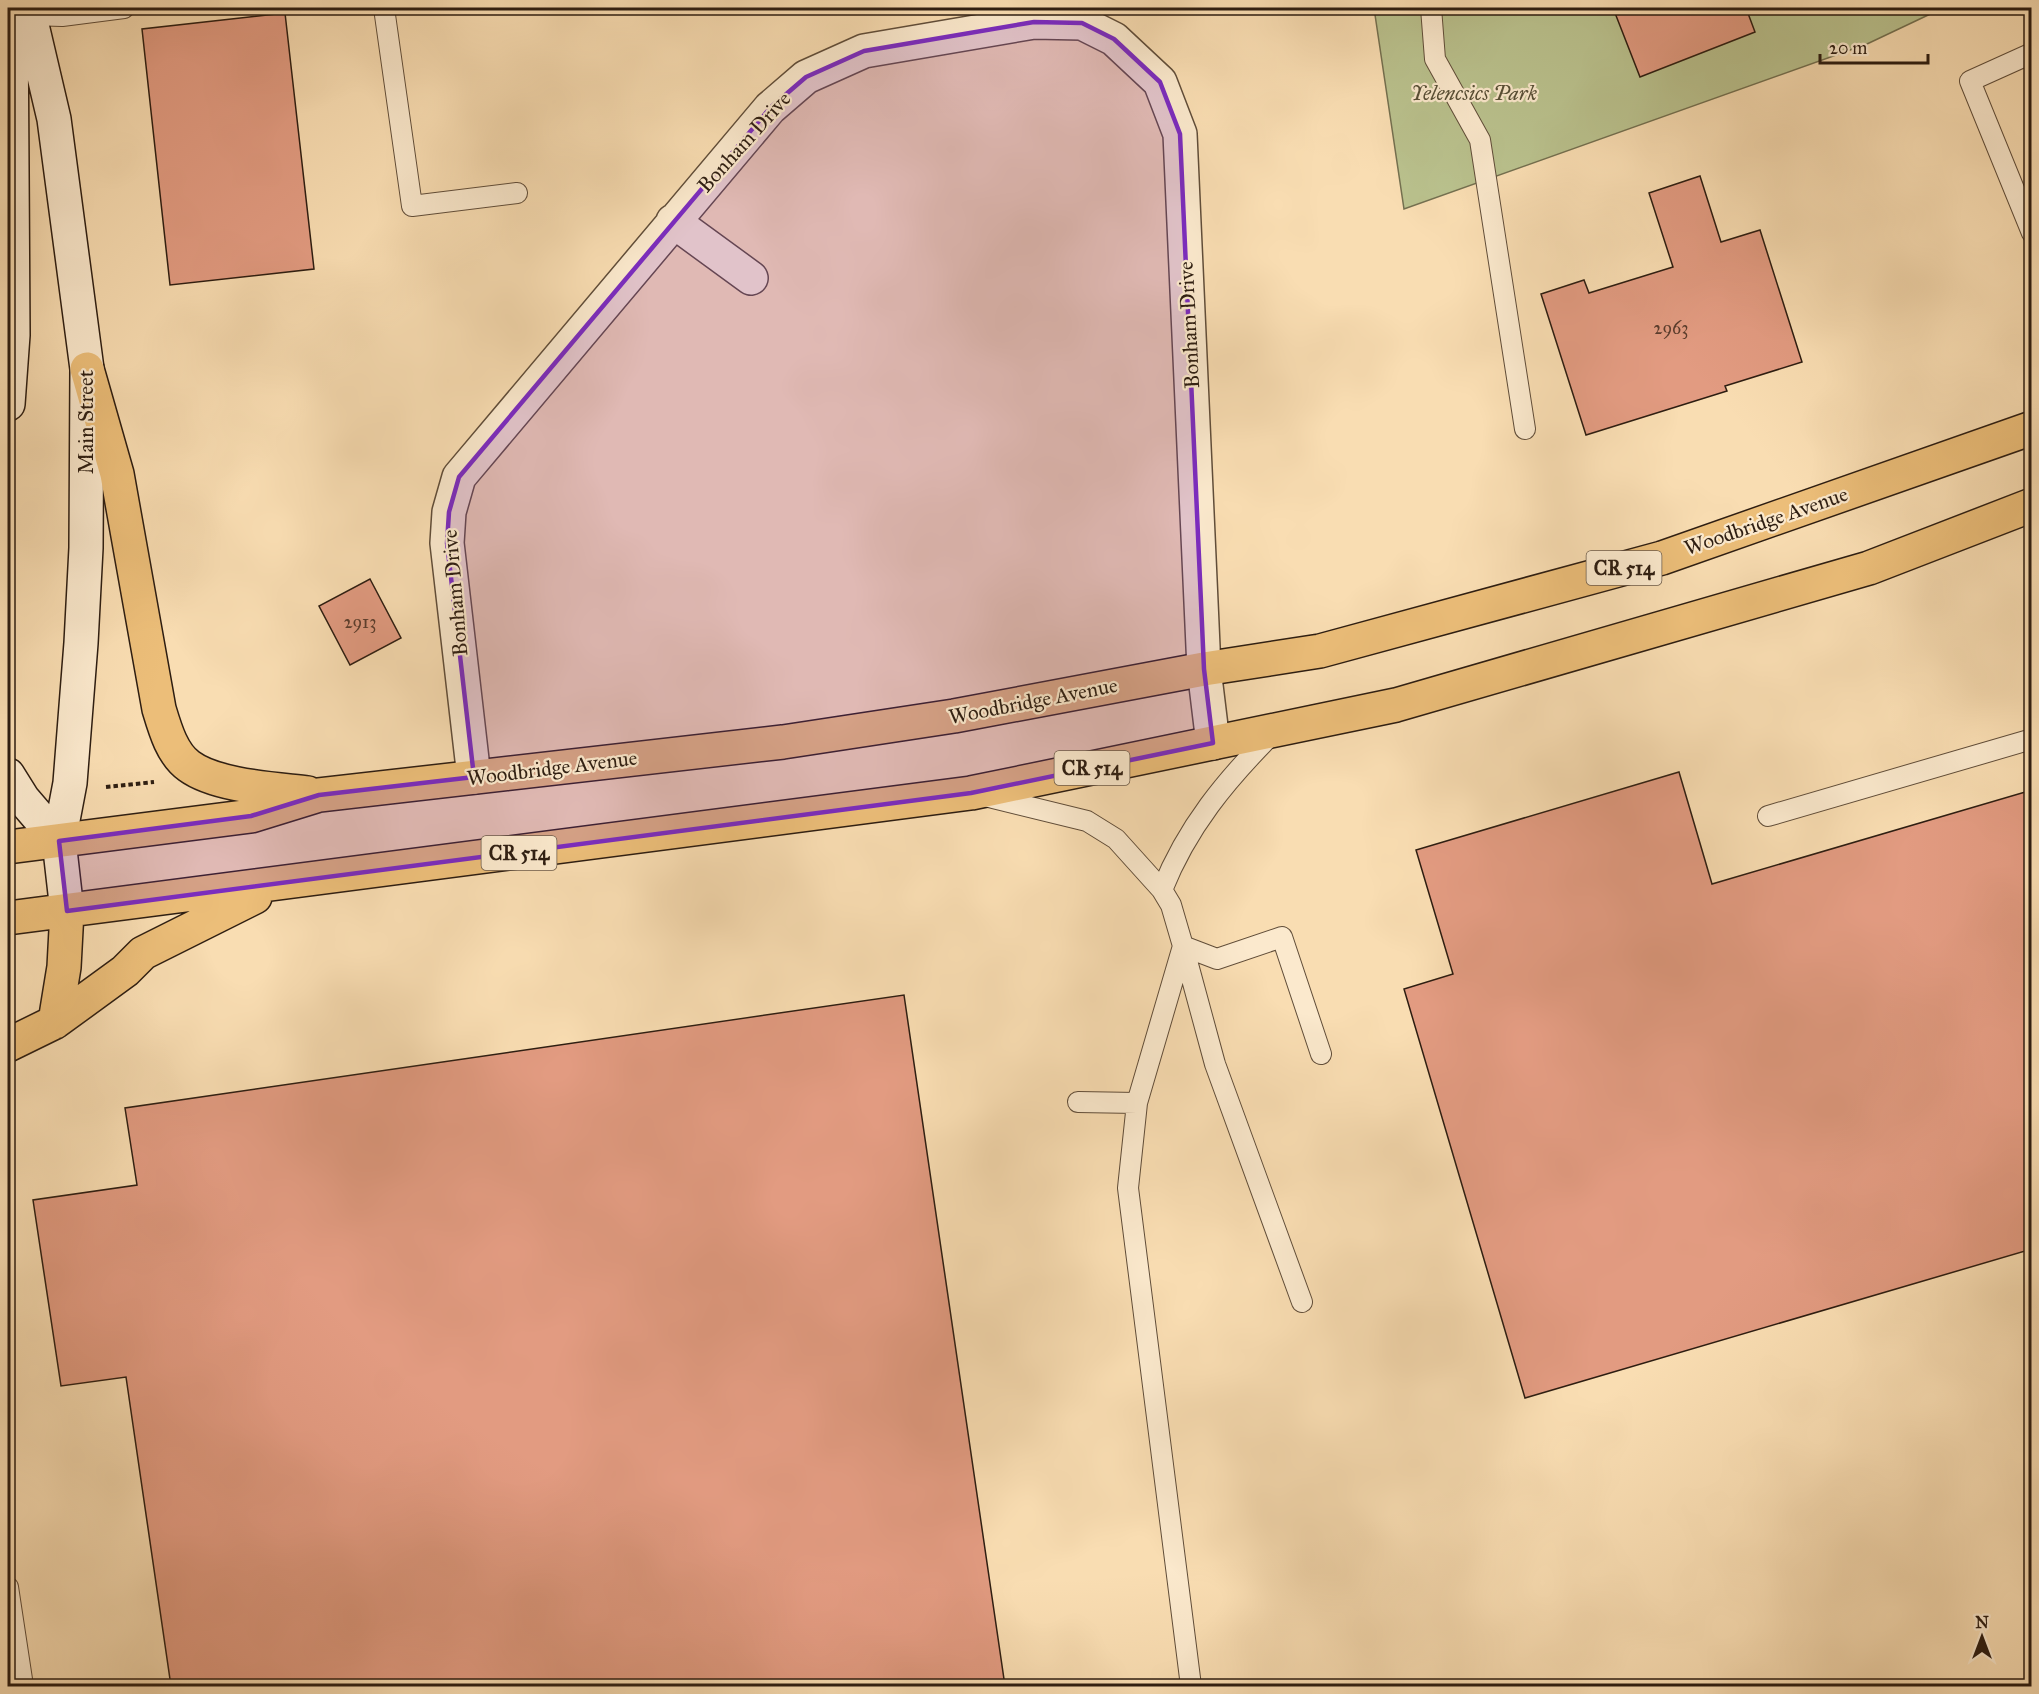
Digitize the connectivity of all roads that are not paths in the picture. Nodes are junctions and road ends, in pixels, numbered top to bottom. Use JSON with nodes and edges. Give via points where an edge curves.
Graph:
{"nodes":[{"id":1,"x":124,"y":8,"type":"edge"},
{"id":2,"x":384,"y":8,"type":"edge"},
{"id":3,"x":1431,"y":8,"type":"edge"},
{"id":4,"x":23,"y":10,"type":"edge"},
{"id":5,"x":9,"y":48,"type":"edge"},
{"id":6,"x":2031,"y":53,"type":"edge"},
{"id":7,"x":517,"y":193,"type":"dead end"},
{"id":8,"x":673,"y":222,"type":"junction"},
{"id":9,"x":2031,"y":233,"type":"edge"},
{"id":10,"x":751,"y":278,"type":"dead end"},
{"id":11,"x":10,"y":339,"type":"edge"},
{"id":12,"x":87,"y":369,"type":"junction"},
{"id":13,"x":8,"y":404,"type":"edge"},
{"id":14,"x":2031,"y":428,"type":"edge"},
{"id":15,"x":1525,"y":429,"type":"dead end"},
{"id":16,"x":2031,"y":505,"type":"edge"},
{"id":17,"x":1204,"y":669,"type":"junction"},
{"id":18,"x":1275,"y":730,"type":"junction"},
{"id":19,"x":2031,"y":739,"type":"edge"},
{"id":20,"x":1213,"y":743,"type":"junction"},
{"id":21,"x":8,"y":775,"type":"edge"},
{"id":22,"x":474,"y":777,"type":"junction"},
{"id":23,"x":971,"y":793,"type":"junction"},
{"id":24,"x":319,"y":795,"type":"junction"},
{"id":25,"x":1768,"y":816,"type":"dead end"},
{"id":26,"x":59,"y":841,"type":"junction"},
{"id":27,"x":8,"y":847,"type":"edge"},
{"id":28,"x":286,"y":884,"type":"junction"},
{"id":29,"x":1162,"y":890,"type":"junction"},
{"id":30,"x":67,"y":910,"type":"junction"},
{"id":31,"x":8,"y":918,"type":"edge"},
{"id":32,"x":1183,"y":946,"type":"junction"},
{"id":33,"x":55,"y":1022,"type":"junction"},
{"id":34,"x":8,"y":1045,"type":"edge"},
{"id":35,"x":1321,"y":1053,"type":"dead end"},
{"id":36,"x":1078,"y":1102,"type":"dead end"},
{"id":37,"x":1137,"y":1103,"type":"junction"},
{"id":38,"x":1302,"y":1302,"type":"dead end"},
{"id":39,"x":8,"y":1587,"type":"edge"},
{"id":40,"x":23,"y":1686,"type":"edge"},
{"id":41,"x":1191,"y":1686,"type":"edge"}],
"edges":[{"from":1,"to":4,"type":"lane","via":[[62,16]]},
{"from":2,"to":7,"type":"lane","via":[[412,206]]},
{"from":3,"to":15,"type":"lane","via":[[1435,59],[1480,140]]},
{"from":4,"to":5,"type":"street"},
{"from":4,"to":12,"type":"street","name":"Main Street","via":[[54,119]]},
{"from":5,"to":11,"type":"street"},
{"from":6,"to":9,"type":"lane","via":[[1970,81]]},
{"from":8,"to":10,"type":"street"},
{"from":8,"to":17,"type":"street","name":"Bonham Drive","via":[[770,108],[806,77],[864,51],[1034,22],[1082,23],[1114,39],[1160,81],[1180,134]]},
{"from":8,"to":22,"type":"street","name":"Bonham Drive","via":[[459,477],[449,512],[447,543]]},
{"from":11,"to":13,"type":"street"},
{"from":12,"to":24,"type":"main road","via":[[117,474],[159,709],[170,742],[189,766],[233,784]]},
{"from":12,"to":26,"type":"street","name":"Main Street","via":[[86,548],[70,783]]},
{"from":14,"to":17,"type":"main road","name":"Woodbridge Avenue","number":"CR 514","via":[[1662,558],[1320,651]]},
{"from":16,"to":18,"type":"main road","number":"CR 514","via":[[1857,572],[1396,705]]},
{"from":17,"to":20,"type":"street","name":"Bonham Drive"},
{"from":17,"to":22,"type":"main road","name":"Woodbridge Avenue","number":"CR 514","via":[[783,742]]},
{"from":18,"to":20,"type":"main road","number":"CR 514"},
{"from":18,"to":29,"type":"lane","via":[[1236,771],[1194,826],[1176,855]]},
{"from":19,"to":25,"type":"lane"},
{"from":20,"to":23,"type":"main road","number":"CR 514"},
{"from":21,"to":26,"type":"street"},
{"from":22,"to":24,"type":"main road","name":"Woodbridge Avenue","number":"CR 514"},
{"from":23,"to":28,"type":"main road","number":"CR 514"},
{"from":23,"to":29,"type":"lane","via":[[1086,821],[1116,839]]},
{"from":24,"to":26,"type":"main road","name":"Woodbridge Avenue","number":"CR 514","via":[[251,816]]},
{"from":26,"to":27,"type":"main road","name":"Woodbridge Avenue","number":"CR 514"},
{"from":26,"to":30,"type":"street","name":"Main Street"},
{"from":28,"to":30,"type":"main road","number":"CR 514"},
{"from":28,"to":33,"type":"main road","via":[[227,909],[143,953],[125,971]]},
{"from":29,"to":32,"type":"lane","via":[[1171,905]]},
{"from":30,"to":31,"type":"main road","number":"CR 514"},
{"from":30,"to":33,"type":"main road","via":[[64,967]]},
{"from":32,"to":35,"type":"lane","via":[[1217,959],[1282,937]]},
{"from":32,"to":37,"type":"lane"},
{"from":32,"to":38,"type":"lane","via":[[1215,1064]]},
{"from":33,"to":34,"type":"main road"},
{"from":36,"to":37,"type":"lane"},
{"from":37,"to":41,"type":"lane","via":[[1128,1188]]},
{"from":39,"to":40,"type":"lane"}]}
